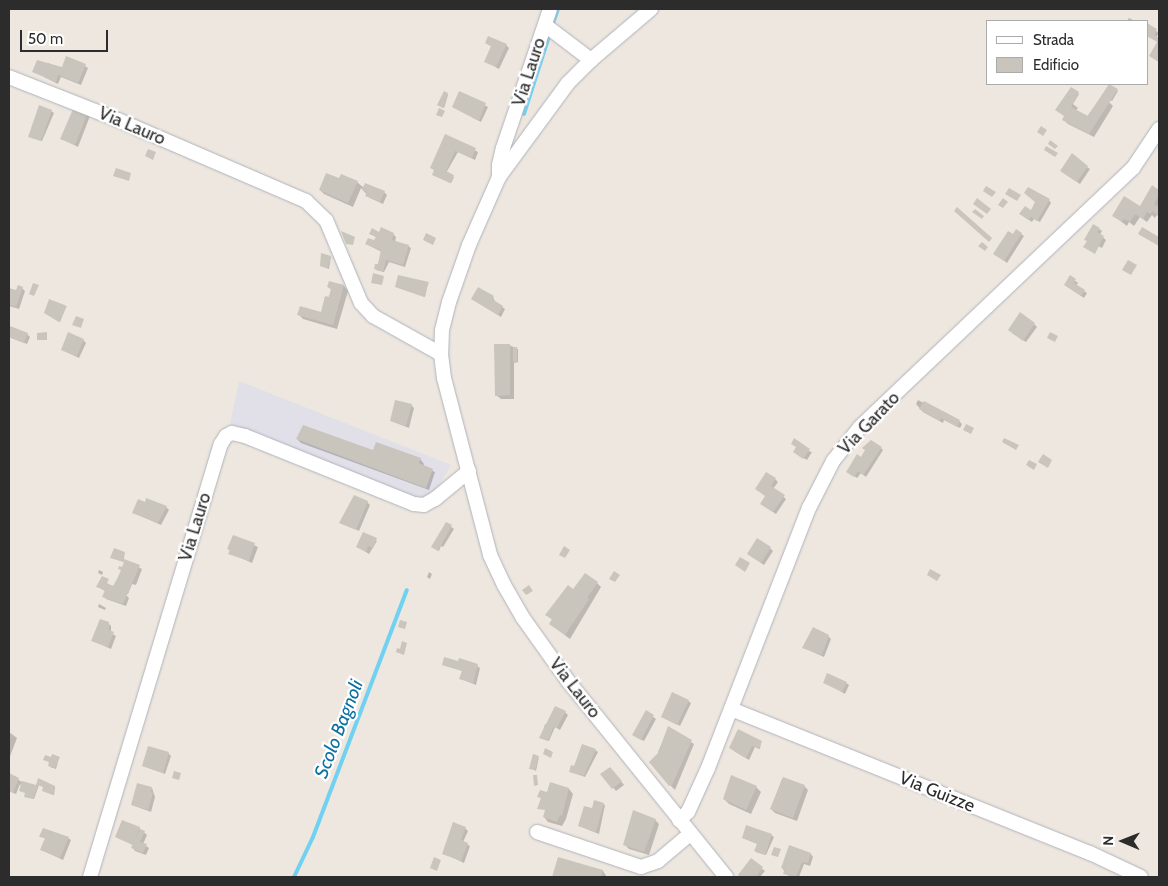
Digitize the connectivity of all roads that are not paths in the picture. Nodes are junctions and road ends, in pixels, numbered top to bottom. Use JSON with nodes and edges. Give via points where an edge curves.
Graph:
{"nodes":[{"id":1,"x":550,"y":9,"type":"edge"},
{"id":2,"x":651,"y":9,"type":"edge"},
{"id":3,"x":545,"y":25,"type":"junction"},
{"id":4,"x":591,"y":60,"type":"junction"},
{"id":5,"x":9,"y":77,"type":"edge"},
{"id":6,"x":1159,"y":129,"type":"edge"},
{"id":7,"x":499,"y":177,"type":"junction"},
{"id":8,"x":441,"y":354,"type":"junction"},
{"id":9,"x":469,"y":471,"type":"junction"},
{"id":10,"x":731,"y":709,"type":"junction"},
{"id":11,"x":679,"y":820,"type":"junction"},
{"id":12,"x":537,"y":832,"type":"dead end"},
{"id":13,"x":690,"y":834,"type":"junction"},
{"id":14,"x":90,"y":877,"type":"edge"},
{"id":15,"x":726,"y":877,"type":"edge"},
{"id":16,"x":1141,"y":877,"type":"edge"}],
"edges":[{"from":1,"to":3,"type":"street","name":"Via Lauro"},
{"from":2,"to":4,"type":"street","name":"Via Lauro"},
{"from":3,"to":4,"type":"street","name":"Via Lauro"},
{"from":3,"to":7,"type":"street","name":"Via Lauro","via":[[503,148]]},
{"from":4,"to":7,"type":"street","name":"Via Lauro","via":[[568,83]]},
{"from":5,"to":8,"type":"street","name":"Via Lauro","via":[[306,201],[326,220],[361,303],[373,316]]},
{"from":6,"to":10,"type":"street","name":"Via Garato","via":[[1133,168],[860,428],[833,461],[809,508]]},
{"from":7,"to":8,"type":"street","name":"Via Lauro","via":[[469,245],[449,302],[442,330]]},
{"from":8,"to":9,"type":"street","name":"Via Lauro","via":[[444,378]]},
{"from":9,"to":11,"type":"street","name":"Via Lauro","via":[[490,555],[513,601],[568,681]]},
{"from":9,"to":14,"type":"street","name":"Via Lauro","via":[[435,499],[424,505],[414,504],[244,436],[232,433],[226,436],[215,463]]},
{"from":10,"to":11,"type":"street","name":"Via Garato","via":[[688,812]]},
{"from":10,"to":16,"type":"street","name":"Via Guizze","via":[[1090,853]]},
{"from":11,"to":13,"type":"street","name":"Via Lauro"},
{"from":12,"to":13,"type":"street","via":[[641,867],[658,861]]},
{"from":13,"to":15,"type":"street","name":"Via Lauro"}]}
